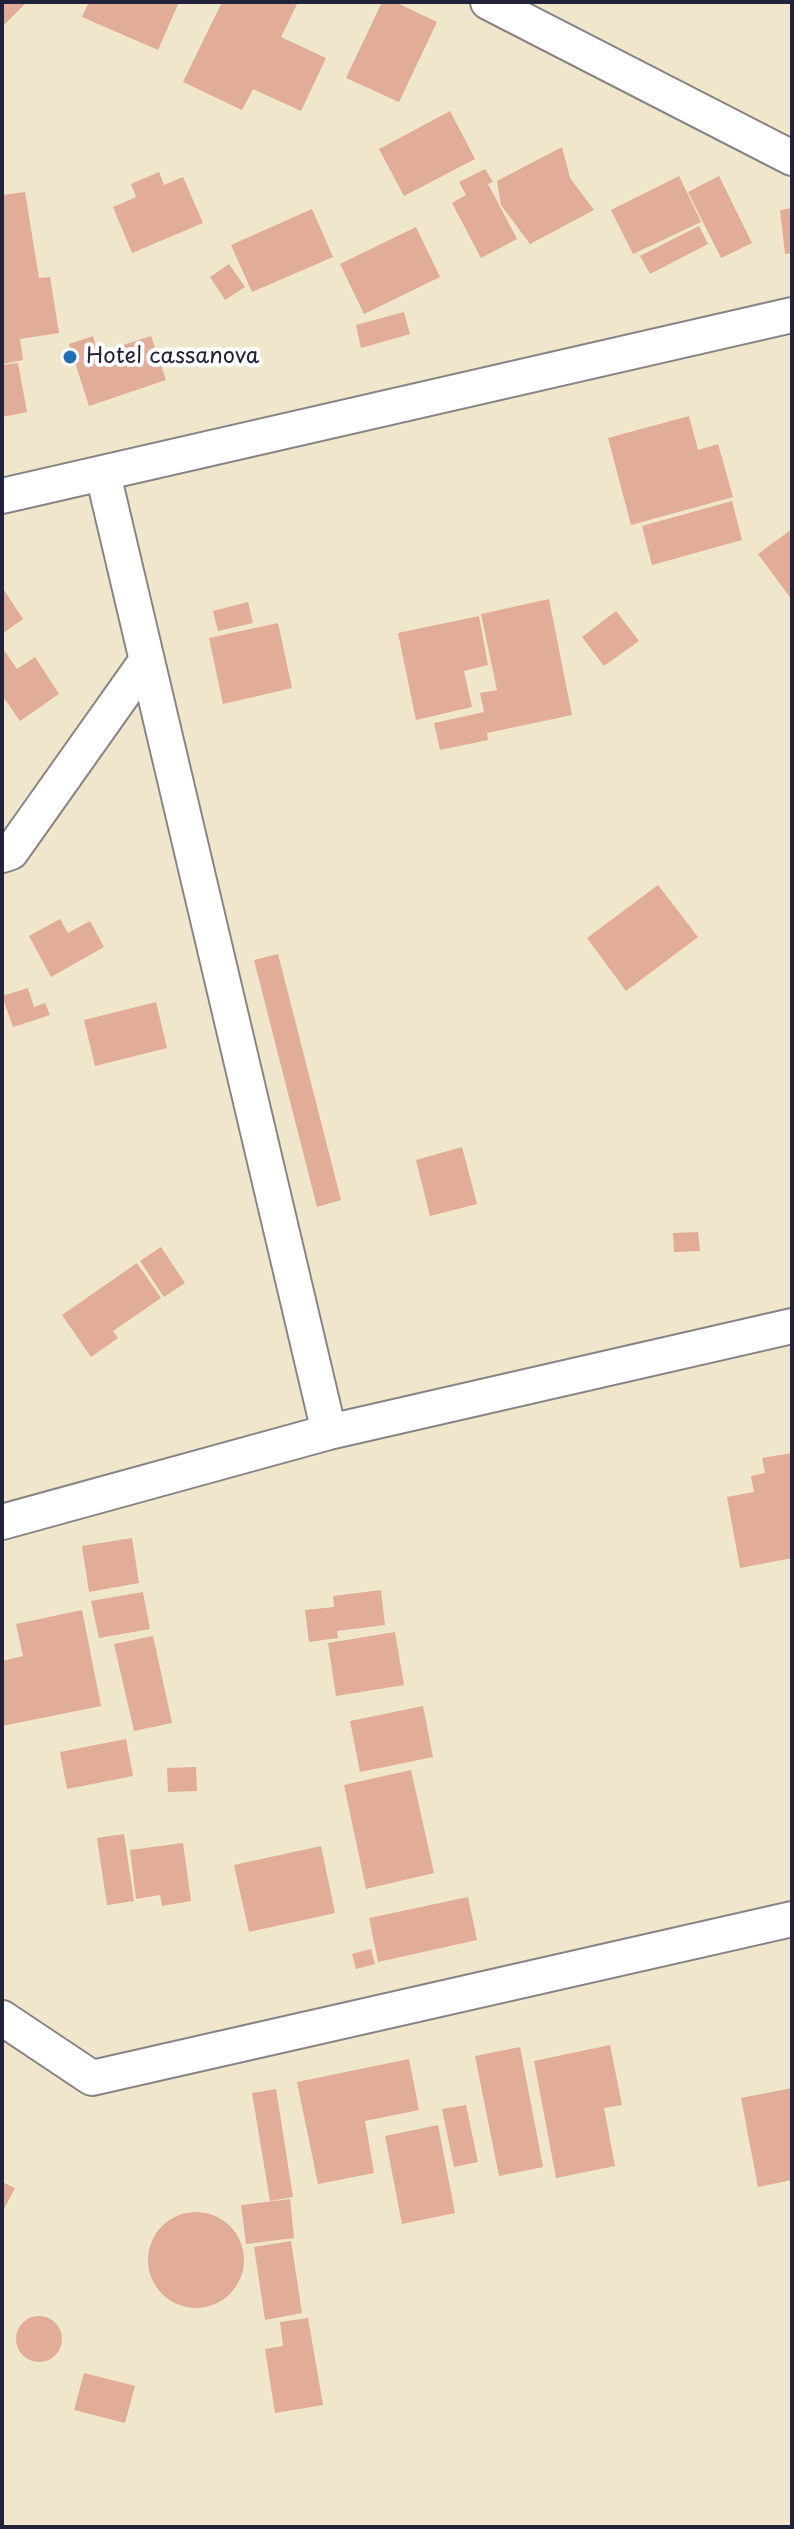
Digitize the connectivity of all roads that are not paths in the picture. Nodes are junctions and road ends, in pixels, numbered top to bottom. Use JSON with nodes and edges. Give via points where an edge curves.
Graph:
{"nodes":[{"id":1,"x":488,"y":2,"type":"edge"},
{"id":2,"x":792,"y":158,"type":"edge"},
{"id":3,"x":792,"y":315,"type":"edge"},
{"id":4,"x":103,"y":474,"type":"junction"},
{"id":5,"x":2,"y":496,"type":"edge"},
{"id":6,"x":147,"y":660,"type":"junction"},
{"id":7,"x":2,"y":855,"type":"edge"},
{"id":8,"x":792,"y":1326,"type":"edge"},
{"id":9,"x":329,"y":1432,"type":"junction"},
{"id":10,"x":2,"y":1522,"type":"edge"},
{"id":11,"x":792,"y":1919,"type":"edge"},
{"id":12,"x":2,"y":2018,"type":"edge"}],
"edges":[{"from":1,"to":2,"type":"street"},
{"from":3,"to":4,"type":"street"},
{"from":4,"to":5,"type":"street"},
{"from":4,"to":6,"type":"street"},
{"from":6,"to":7,"type":"street","via":[[11,852]]},
{"from":6,"to":9,"type":"street"},
{"from":8,"to":9,"type":"street"},
{"from":9,"to":10,"type":"street"},
{"from":11,"to":12,"type":"street","via":[[92,2078]]}]}
